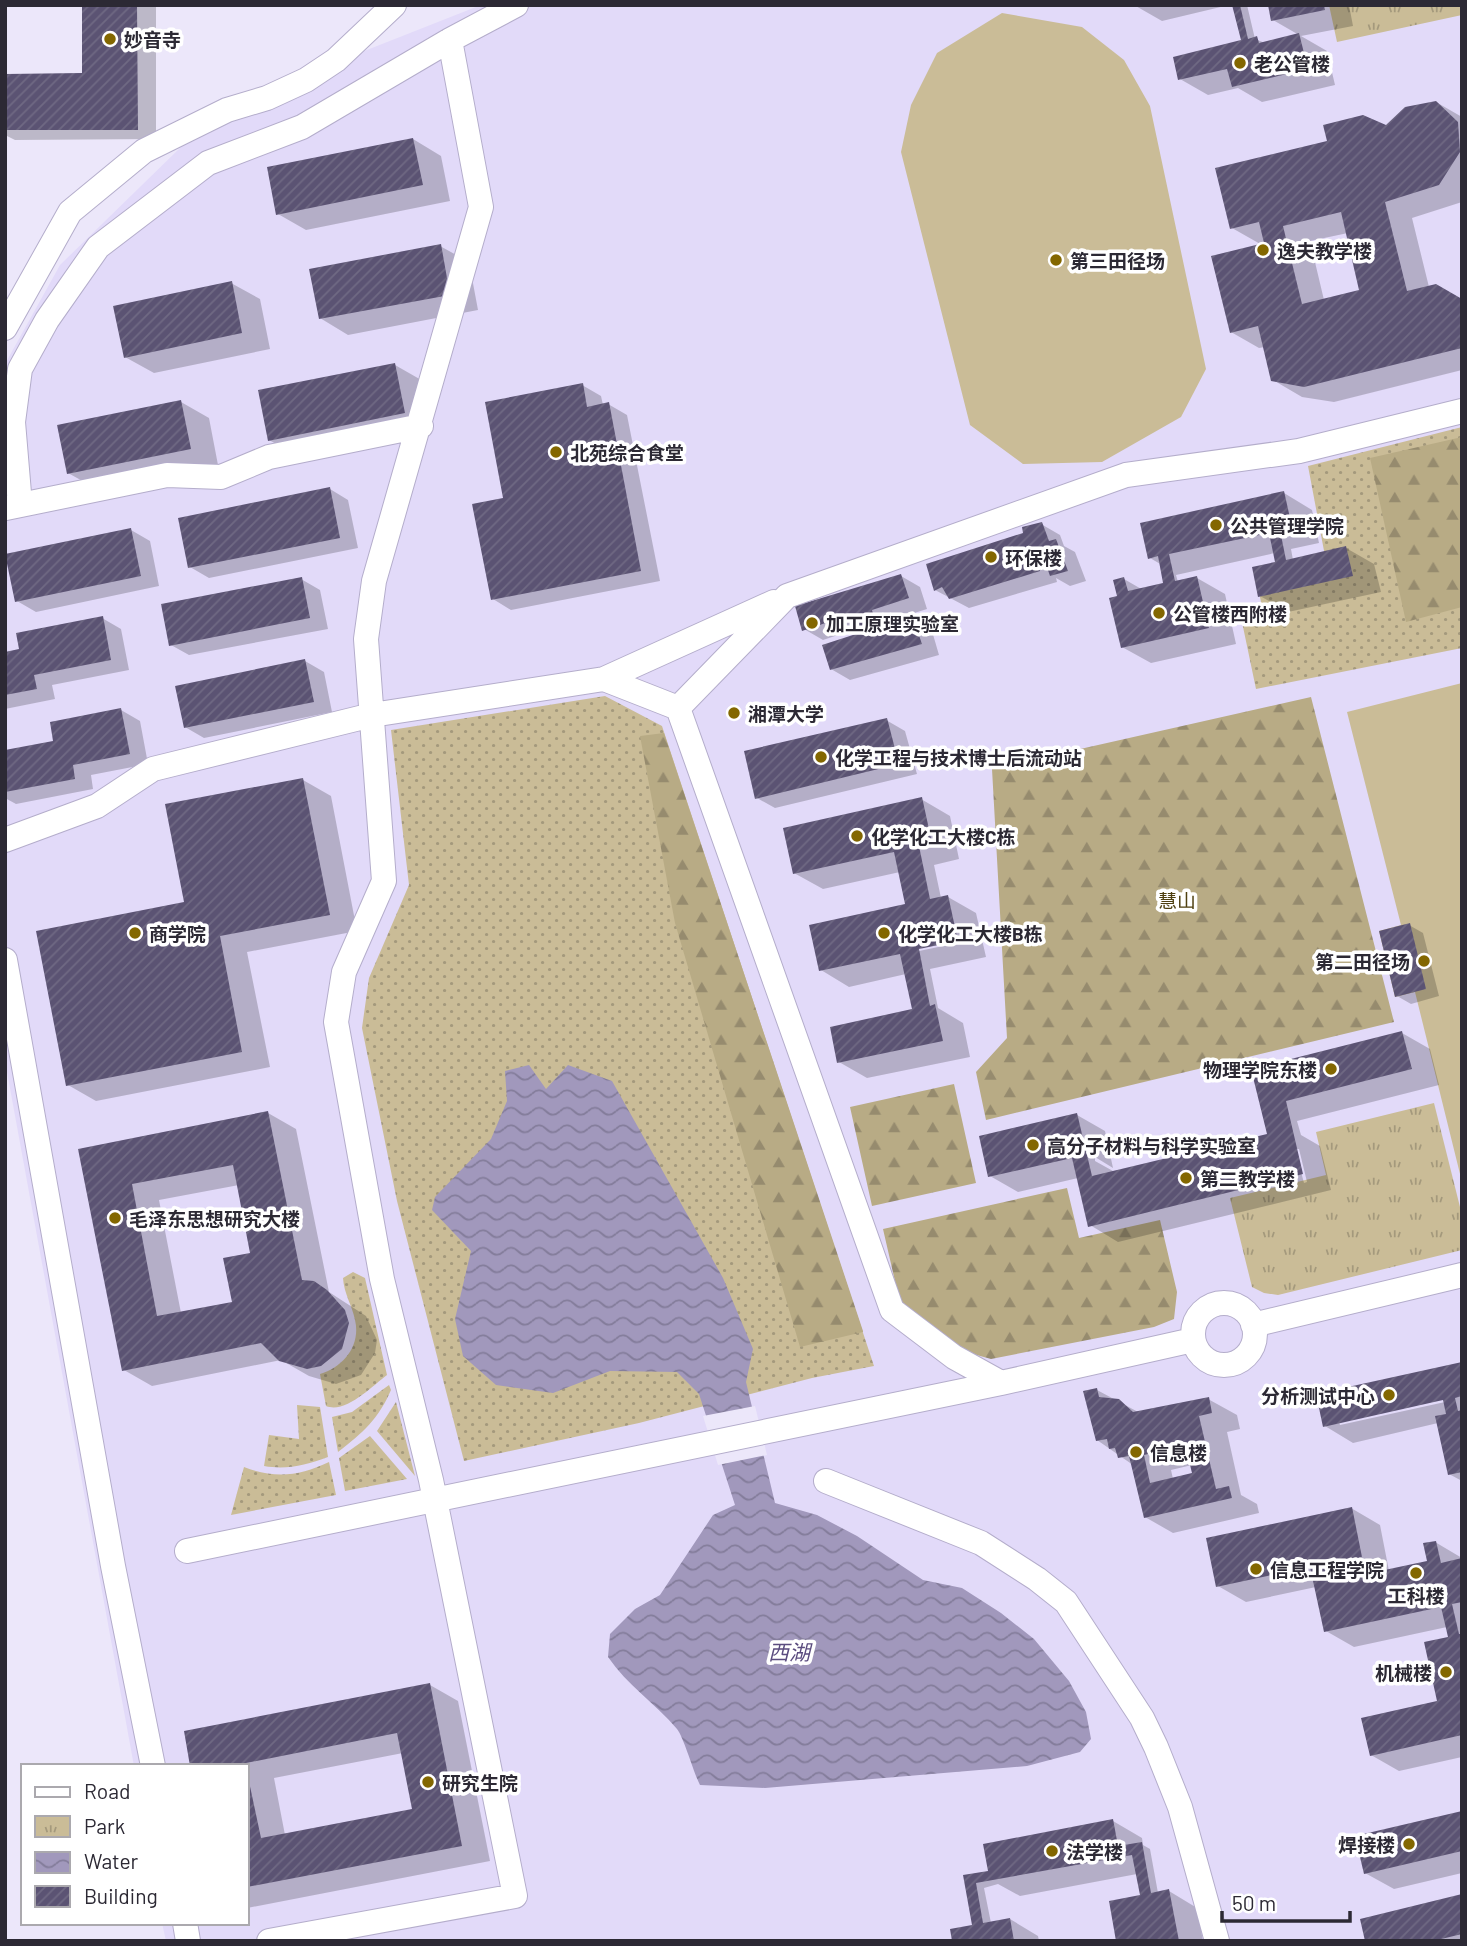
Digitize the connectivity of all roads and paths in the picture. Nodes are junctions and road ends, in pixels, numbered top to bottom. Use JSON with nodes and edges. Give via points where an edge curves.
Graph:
{"nodes":[{"id":1,"x":394,"y":5,"type":"edge"},
{"id":2,"x":516,"y":5,"type":"edge"},
{"id":3,"x":450,"y":40,"type":"junction"},
{"id":4,"x":5,"y":328,"type":"edge"},
{"id":5,"x":1462,"y":411,"type":"edge"},
{"id":6,"x":421,"y":426,"type":"junction"},
{"id":7,"x":13,"y":507,"type":"edge"},
{"id":8,"x":787,"y":596,"type":"junction"},
{"id":9,"x":604,"y":679,"type":"junction"},
{"id":10,"x":678,"y":708,"type":"junction"},
{"id":11,"x":372,"y":715,"type":"junction"},
{"id":12,"x":5,"y":840,"type":"edge"},
{"id":13,"x":5,"y":960,"type":"edge"},
{"id":14,"x":1462,"y":1275,"type":"edge"},
{"id":15,"x":1253,"y":1325,"type":"junction"},
{"id":16,"x":1193,"y":1340,"type":"junction"},
{"id":17,"x":1001,"y":1383,"type":"junction"},
{"id":18,"x":827,"y":1481,"type":"dead end"},
{"id":19,"x":435,"y":1498,"type":"junction"},
{"id":20,"x":187,"y":1551,"type":"dead end"},
{"id":21,"x":153,"y":1764,"type":"edge"},
{"id":22,"x":269,"y":1941,"type":"edge"},
{"id":23,"x":1217,"y":1941,"type":"edge"}],
"edges":[{"from":1,"to":4,"type":"street","via":[[336,60],[306,80],[227,110],[144,151],[71,212]]},
{"from":2,"to":3,"type":"street"},
{"from":3,"to":6,"type":"street","via":[[481,207]]},
{"from":3,"to":7,"type":"street","via":[[302,127],[208,163],[99,247],[47,320],[20,369],[13,422]]},
{"from":5,"to":8,"type":"street","via":[[1299,451],[1126,475]]},
{"from":6,"to":7,"type":"street","via":[[269,457],[221,477],[167,475]]},
{"from":6,"to":11,"type":"street","via":[[374,581],[366,639]]},
{"from":8,"to":9,"type":"street"},
{"from":8,"to":10,"type":"street"},
{"from":9,"to":10,"type":"street"},
{"from":9,"to":11,"type":"street"},
{"from":10,"to":17,"type":"street","via":[[892,1310],[954,1357]]},
{"from":11,"to":12,"type":"street","via":[[153,769],[97,806]]},
{"from":11,"to":19,"type":"street","via":[[384,881],[344,972],[336,1022],[382,1279]]},
{"from":13,"to":21,"type":"street"},
{"from":14,"to":15,"type":"street"},
{"from":15,"to":16,"type":"street","via":[[1242,1309],[1216,1304],[1200,1315]]},
{"from":15,"to":16,"type":"street","via":[[1253,1345],[1240,1361],[1230,1365],[1210,1363]]},
{"from":16,"to":17,"type":"street"},
{"from":17,"to":19,"type":"street"},
{"from":18,"to":23,"type":"street","via":[[981,1544],[1066,1602],[1156,1747],[1180,1807]]},
{"from":19,"to":20,"type":"street"},
{"from":19,"to":22,"type":"street","via":[[515,1896]]}]}
